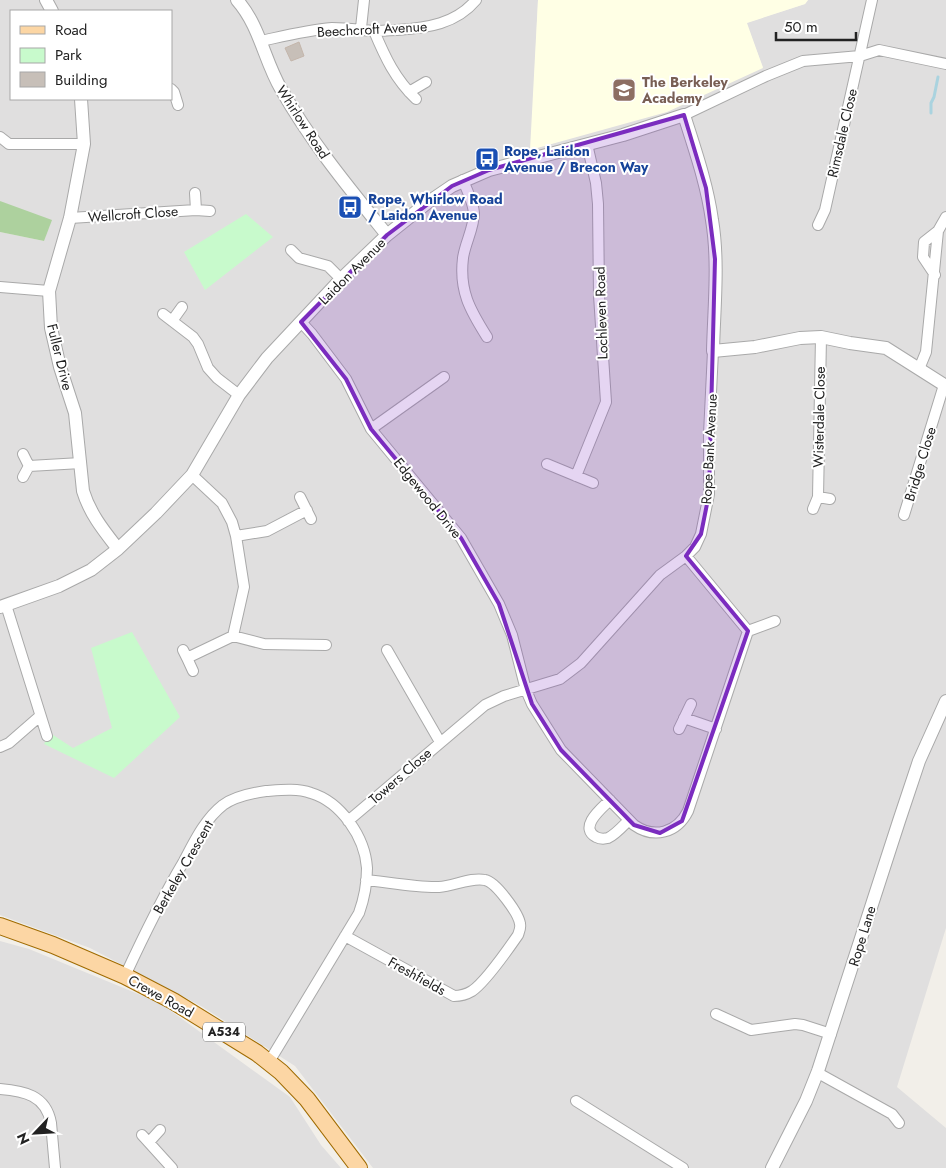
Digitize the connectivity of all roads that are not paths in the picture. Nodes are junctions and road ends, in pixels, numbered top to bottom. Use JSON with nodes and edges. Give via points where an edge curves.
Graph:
{"nodes":[{"id":1,"x":238,"y":0,"type":"edge"},
{"id":2,"x":364,"y":0,"type":"edge"},
{"id":3,"x":476,"y":0,"type":"edge"},
{"id":4,"x":872,"y":0,"type":"edge"},
{"id":5,"x":361,"y":28,"type":"junction"},
{"id":6,"x":374,"y":31,"type":"junction"},
{"id":7,"x":261,"y":41,"type":"junction"},
{"id":8,"x":860,"y":56,"type":"junction"},
{"id":9,"x":944,"y":63,"type":"edge"},
{"id":10,"x":426,"y":82,"type":"dead end"},
{"id":11,"x":172,"y":90,"type":"edge"},
{"id":12,"x":81,"y":100,"type":"edge"},
{"id":13,"x":178,"y":105,"type":"dead end"},
{"id":14,"x":684,"y":115,"type":"junction"},
{"id":15,"x":0,"y":137,"type":"edge"},
{"id":16,"x":84,"y":144,"type":"junction"},
{"id":17,"x":587,"y":144,"type":"junction"},
{"id":18,"x":463,"y":180,"type":"junction"},
{"id":19,"x":195,"y":192,"type":"dead end"},
{"id":20,"x":196,"y":210,"type":"junction"},
{"id":21,"x":210,"y":211,"type":"dead end"},
{"id":22,"x":946,"y":217,"type":"edge"},
{"id":23,"x":70,"y":218,"type":"junction"},
{"id":24,"x":818,"y":225,"type":"dead end"},
{"id":25,"x":387,"y":235,"type":"junction"},
{"id":26,"x":291,"y":250,"type":"dead end"},
{"id":27,"x":341,"y":280,"type":"junction"},
{"id":28,"x":0,"y":287,"type":"edge"},
{"id":29,"x":49,"y":291,"type":"junction"},
{"id":30,"x":182,"y":308,"type":"dead end"},
{"id":31,"x":163,"y":314,"type":"dead end"},
{"id":32,"x":172,"y":321,"type":"junction"},
{"id":33,"x":301,"y":322,"type":"junction"},
{"id":34,"x":487,"y":337,"type":"dead end"},
{"id":35,"x":821,"y":337,"type":"junction"},
{"id":36,"x":713,"y":350,"type":"junction"},
{"id":37,"x":919,"y":369,"type":"junction"},
{"id":38,"x":444,"y":377,"type":"dead end"},
{"id":39,"x":945,"y":386,"type":"edge"},
{"id":40,"x":239,"y":395,"type":"junction"},
{"id":41,"x":371,"y":429,"type":"junction"},
{"id":42,"x":23,"y":454,"type":"dead end"},
{"id":43,"x":81,"y":463,"type":"junction"},
{"id":44,"x":547,"y":464,"type":"dead end"},
{"id":45,"x":29,"y":466,"type":"junction"},
{"id":46,"x":192,"y":475,"type":"junction"},
{"id":47,"x":576,"y":476,"type":"junction"},
{"id":48,"x":23,"y":477,"type":"dead end"},
{"id":49,"x":594,"y":484,"type":"dead end"},
{"id":50,"x":300,"y":496,"type":"dead end"},
{"id":51,"x":818,"y":497,"type":"junction"},
{"id":52,"x":830,"y":499,"type":"dead end"},
{"id":53,"x":814,"y":509,"type":"dead end"},
{"id":54,"x":904,"y":515,"type":"dead end"},
{"id":55,"x":236,"y":536,"type":"junction"},
{"id":56,"x":118,"y":549,"type":"junction"},
{"id":57,"x":686,"y":556,"type":"junction"},
{"id":58,"x":3,"y":606,"type":"edge"},
{"id":59,"x":776,"y":621,"type":"dead end"},
{"id":60,"x":748,"y":632,"type":"junction"},
{"id":61,"x":232,"y":636,"type":"junction"},
{"id":62,"x":326,"y":645,"type":"dead end"},
{"id":63,"x":388,"y":650,"type":"dead end"},
{"id":64,"x":193,"y":671,"type":"dead end"},
{"id":65,"x":526,"y":690,"type":"junction"},
{"id":66,"x":946,"y":701,"type":"edge"},
{"id":67,"x":691,"y":704,"type":"dead end"},
{"id":68,"x":40,"y":716,"type":"junction"},
{"id":69,"x":684,"y":718,"type":"junction"},
{"id":70,"x":679,"y":729,"type":"dead end"},
{"id":71,"x":716,"y":729,"type":"junction"},
{"id":72,"x":47,"y":736,"type":"dead end"},
{"id":73,"x":440,"y":742,"type":"junction"},
{"id":74,"x":0,"y":747,"type":"edge"},
{"id":75,"x":610,"y":800,"type":"junction"},
{"id":76,"x":629,"y":820,"type":"junction"},
{"id":77,"x":348,"y":821,"type":"junction"},
{"id":78,"x":366,"y":880,"type":"junction"},
{"id":79,"x":0,"y":926,"type":"edge"},
{"id":80,"x":345,"y":936,"type":"junction"},
{"id":81,"x":125,"y":976,"type":"junction"},
{"id":82,"x":716,"y":1014,"type":"dead end"},
{"id":83,"x":831,"y":1034,"type":"junction"},
{"id":84,"x":269,"y":1062,"type":"junction"},
{"id":85,"x":818,"y":1073,"type":"junction"},
{"id":86,"x":0,"y":1089,"type":"edge"},
{"id":87,"x":576,"y":1100,"type":"dead end"},
{"id":88,"x":899,"y":1123,"type":"dead end"},
{"id":89,"x":160,"y":1130,"type":"dead end"},
{"id":90,"x":775,"y":1167,"type":"edge"},
{"id":91,"x":55,"y":1168,"type":"edge"},
{"id":92,"x":172,"y":1168,"type":"edge"},
{"id":93,"x":359,"y":1168,"type":"edge"},
{"id":94,"x":683,"y":1168,"type":"edge"}],
"edges":[{"from":1,"to":7,"type":"street","name":"Whirlow Road","via":[[253,21]]},
{"from":2,"to":5,"type":"street"},
{"from":3,"to":6,"type":"street","name":"Beechcroft Avenue","via":[[462,14],[444,23]]},
{"from":4,"to":8,"type":"street","name":"Rimsdale Close"},
{"from":5,"to":6,"type":"street","name":"Beechcroft Avenue"},
{"from":5,"to":7,"type":"street","name":"Beechcroft Avenue","via":[[322,30]]},
{"from":6,"to":10,"type":"street","via":[[388,64],[413,96]]},
{"from":7,"to":25,"type":"street","name":"Whirlow Road","via":[[273,75],[291,107],[345,184]]},
{"from":8,"to":9,"type":"street","name":"Laidon Avenue","via":[[879,50]]},
{"from":8,"to":14,"type":"street","name":"Laidon Avenue","via":[[803,61]]},
{"from":8,"to":24,"type":"street","name":"Rimsdale Close","via":[[829,212]]},
{"from":11,"to":13,"type":"street"},
{"from":12,"to":16,"type":"street","name":"Fuller Drive"},
{"from":14,"to":17,"type":"street","name":"Laidon Avenue"},
{"from":14,"to":36,"type":"street","name":"Rope Bank Avenue","via":[[706,188],[712,221],[715,259]]},
{"from":15,"to":16,"type":"street","via":[[10,144]]},
{"from":16,"to":23,"type":"street","name":"Fuller Drive"},
{"from":17,"to":18,"type":"street","name":"Laidon Avenue"},
{"from":17,"to":47,"type":"street","name":"Lochleven Road","via":[[598,204],[599,295],[606,402]]},
{"from":18,"to":25,"type":"street","name":"Laidon Avenue","via":[[427,202]]},
{"from":18,"to":34,"type":"street","via":[[474,214],[463,258],[464,291],[470,311]]},
{"from":19,"to":20,"type":"street","name":"Wellcroft Close"},
{"from":20,"to":21,"type":"street","name":"Wellcroft Close"},
{"from":20,"to":23,"type":"street","name":"Wellcroft Close"},
{"from":22,"to":37,"type":"street","via":[[938,231],[926,352]]},
{"from":23,"to":29,"type":"street","name":"Fuller Drive"},
{"from":25,"to":27,"type":"street","name":"Laidon Avenue"},
{"from":26,"to":27,"type":"street","via":[[296,261],[328,266]]},
{"from":27,"to":33,"type":"street","name":"Laidon Avenue"},
{"from":28,"to":29,"type":"street"},
{"from":29,"to":43,"type":"street","name":"Fuller Drive","via":[[50,328],[75,413]]},
{"from":30,"to":32,"type":"street"},
{"from":31,"to":32,"type":"street"},
{"from":32,"to":40,"type":"street","via":[[193,337],[212,373]]},
{"from":33,"to":40,"type":"street","name":"Laidon Avenue","via":[[267,358]]},
{"from":33,"to":41,"type":"street","name":"Edgewood Drive","via":[[346,379]]},
{"from":35,"to":36,"type":"street"},
{"from":35,"to":37,"type":"street","via":[[886,348]]},
{"from":35,"to":51,"type":"street","name":"Wisterdale Close"},
{"from":36,"to":57,"type":"street","name":"Rope Bank Avenue","via":[[709,494],[701,534]]},
{"from":37,"to":39,"type":"street"},
{"from":38,"to":41,"type":"street"},
{"from":39,"to":54,"type":"street","name":"Bridge Close"},
{"from":40,"to":46,"type":"street","name":"Laidon Avenue"},
{"from":41,"to":65,"type":"street","name":"Edgewood Drive","via":[[461,538],[512,635]]},
{"from":42,"to":45,"type":"street"},
{"from":43,"to":45,"type":"street"},
{"from":43,"to":56,"type":"street","name":"Fuller Drive","via":[[87,503]]},
{"from":44,"to":47,"type":"street"},
{"from":45,"to":48,"type":"street"},
{"from":46,"to":55,"type":"street","via":[[222,503]]},
{"from":46,"to":56,"type":"street","name":"Laidon Avenue"},
{"from":47,"to":49,"type":"street"},
{"from":50,"to":55,"type":"street","via":[[309,515],[267,531]]},
{"from":51,"to":52,"type":"street"},
{"from":51,"to":53,"type":"street","name":"Wisterdale Close"},
{"from":55,"to":61,"type":"street","via":[[244,587]]},
{"from":56,"to":58,"type":"street","name":"Laidon Avenue","via":[[91,570]]},
{"from":57,"to":60,"type":"street"},
{"from":57,"to":65,"type":"street","name":"Rope Bank Avenue","via":[[660,575],[581,663],[560,679]]},
{"from":58,"to":68,"type":"street"},
{"from":59,"to":60,"type":"street"},
{"from":60,"to":71,"type":"street"},
{"from":61,"to":62,"type":"street","via":[[264,644]]},
{"from":61,"to":64,"type":"street","via":[[185,654]]},
{"from":63,"to":73,"type":"street","name":"Towers Close"},
{"from":65,"to":73,"type":"street","name":"Rope Bank Avenue","via":[[485,705]]},
{"from":65,"to":75,"type":"street","name":"Edgewood Drive","via":[[561,750]]},
{"from":66,"to":83,"type":"street","name":"Rope Lane","via":[[913,778]]},
{"from":67,"to":69,"type":"street"},
{"from":68,"to":72,"type":"street"},
{"from":68,"to":74,"type":"street"},
{"from":69,"to":70,"type":"street"},
{"from":69,"to":71,"type":"street"},
{"from":71,"to":76,"type":"street","name":"Edgewood Drive","via":[[682,821],[667,831],[653,833],[640,829]]},
{"from":73,"to":77,"type":"street","name":"Towers Close"},
{"from":75,"to":76,"type":"street","name":"Edgewood Drive"},
{"from":75,"to":76,"type":"street","via":[[592,819],[592,834],[608,838]]},
{"from":77,"to":78,"type":"street","name":"Berkeley Crescent","via":[[364,852]]},
{"from":77,"to":81,"type":"street","name":"Berkeley Crescent","via":[[331,804],[305,791],[260,792],[224,804],[195,841]]},
{"from":78,"to":80,"type":"street","name":"Berkeley Crescent","via":[[359,913]]},
{"from":78,"to":80,"type":"street","name":"Freshfields","via":[[435,887],[485,880],[501,891],[519,920],[520,931],[478,986],[458,996]]},
{"from":79,"to":81,"type":"main road","name":"Crewe Road","number":"A534"},
{"from":80,"to":84,"type":"street","name":"Berkeley Crescent"},
{"from":81,"to":84,"type":"main road","name":"Crewe Road","number":"A534","via":[[196,1015]]},
{"from":82,"to":83,"type":"street","via":[[752,1030],[795,1024]]},
{"from":83,"to":85,"type":"street","name":"Rope Lane"},
{"from":84,"to":93,"type":"main road","name":"Crewe Road","number":"A534","via":[[308,1099]]},
{"from":85,"to":88,"type":"street","via":[[892,1114]]},
{"from":85,"to":90,"type":"street","name":"Rope Lane"},
{"from":86,"to":91,"type":"street","via":[[27,1092],[44,1106],[52,1123]]},
{"from":87,"to":94,"type":"street"},
{"from":89,"to":92,"type":"street","via":[[146,1138]]}]}
